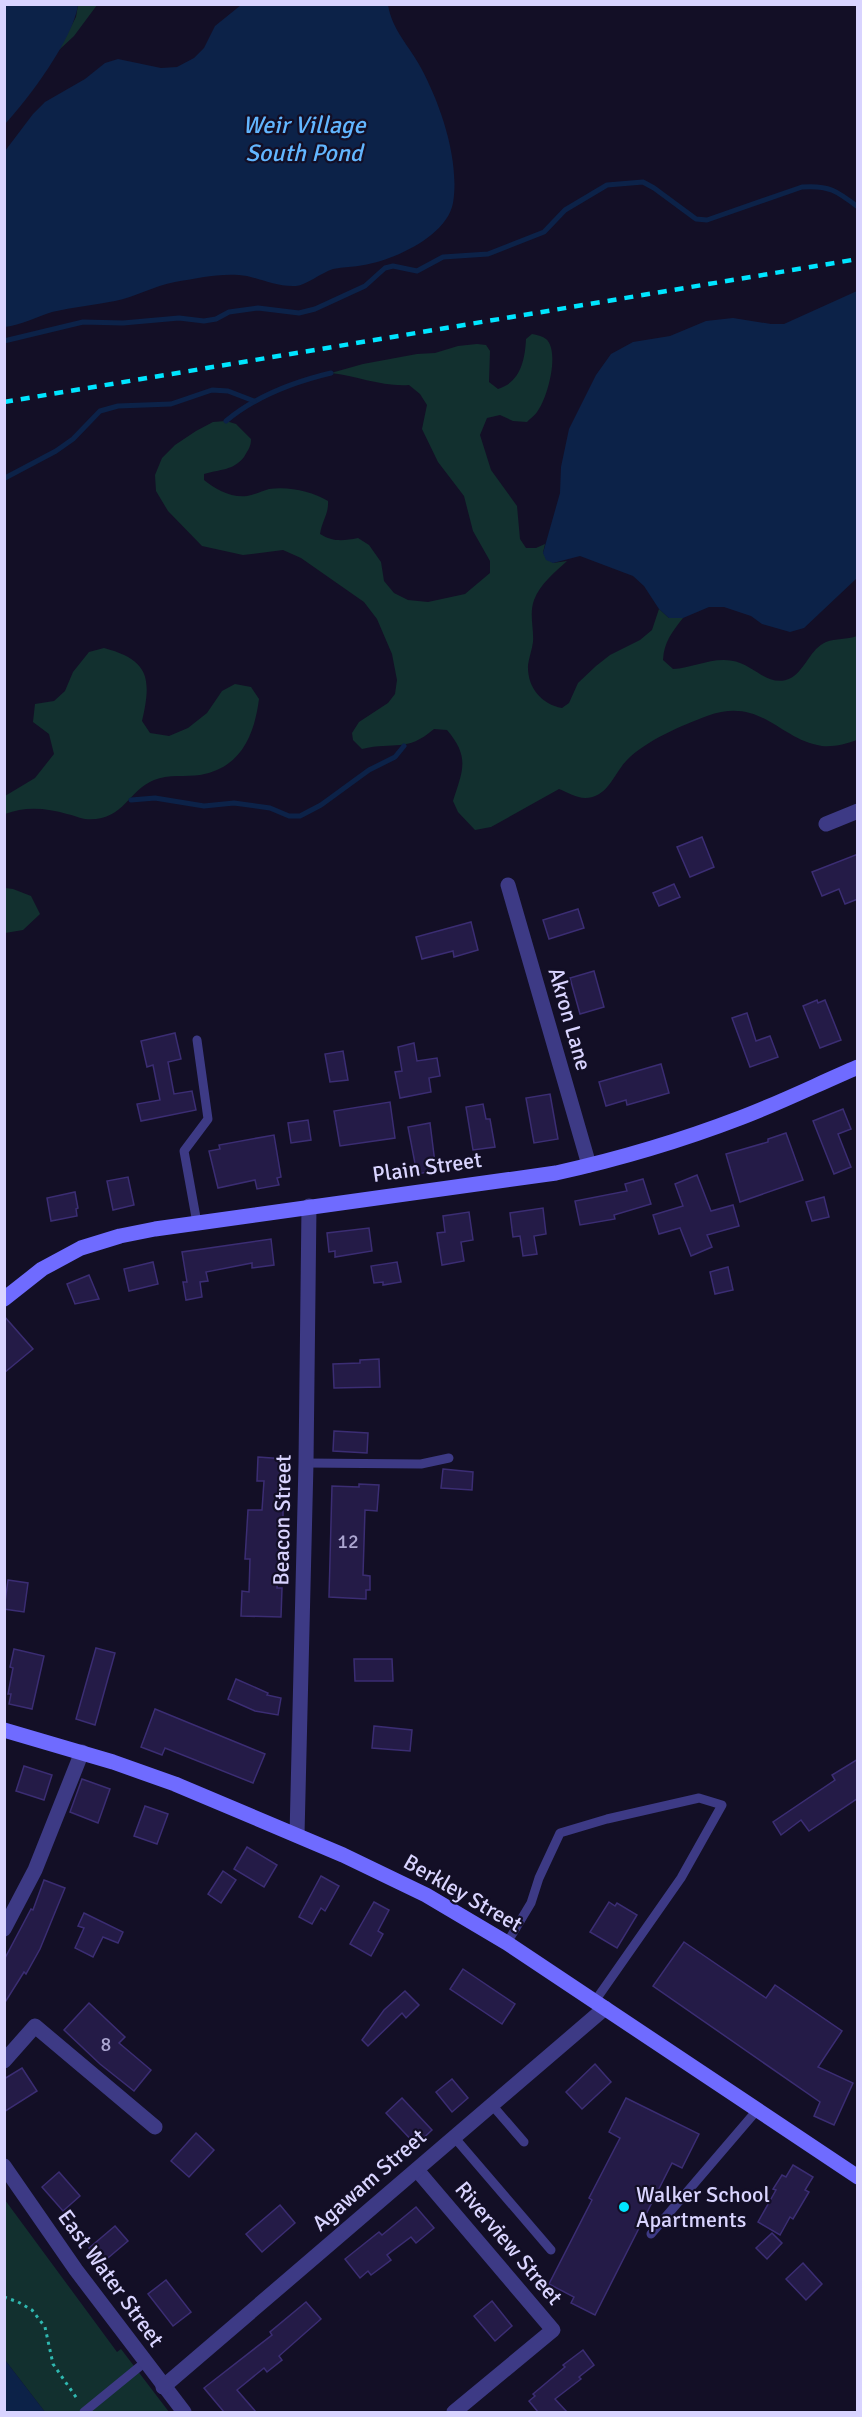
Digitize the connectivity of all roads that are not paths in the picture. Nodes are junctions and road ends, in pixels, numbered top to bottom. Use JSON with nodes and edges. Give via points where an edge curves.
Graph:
{"nodes":[{"id":1,"x":858,"y":811,"type":"edge"},
{"id":2,"x":826,"y":824,"type":"dead end"},
{"id":3,"x":508,"y":885,"type":"dead end"},
{"id":4,"x":197,"y":1040,"type":"dead end"},
{"id":5,"x":858,"y":1067,"type":"edge"},
{"id":6,"x":589,"y":1165,"type":"junction"},
{"id":7,"x":309,"y":1206,"type":"junction"},
{"id":8,"x":197,"y":1223,"type":"junction"},
{"id":9,"x":4,"y":1299,"type":"edge"},
{"id":10,"x":449,"y":1458,"type":"dead end"},
{"id":11,"x":306,"y":1463,"type":"junction"},
{"id":12,"x":4,"y":1730,"type":"edge"},
{"id":13,"x":82,"y":1752,"type":"junction"},
{"id":14,"x":297,"y":1835,"type":"junction"},
{"id":15,"x":4,"y":1929,"type":"edge"},
{"id":16,"x":507,"y":1943,"type":"junction"},
{"id":17,"x":600,"y":2004,"type":"junction"},
{"id":18,"x":4,"y":2061,"type":"edge"},
{"id":19,"x":492,"y":2105,"type":"junction"},
{"id":20,"x":758,"y":2109,"type":"junction"},
{"id":21,"x":155,"y":2127,"type":"dead end"},
{"id":22,"x":454,"y":2137,"type":"junction"},
{"id":23,"x":524,"y":2142,"type":"dead end"},
{"id":24,"x":4,"y":2166,"type":"edge"},
{"id":25,"x":417,"y":2170,"type":"junction"},
{"id":26,"x":858,"y":2177,"type":"edge"},
{"id":27,"x":651,"y":2234,"type":"dead end"},
{"id":28,"x":551,"y":2250,"type":"dead end"},
{"id":29,"x":144,"y":2363,"type":"junction"},
{"id":30,"x":163,"y":2387,"type":"junction"},
{"id":31,"x":85,"y":2412,"type":"edge"},
{"id":32,"x":184,"y":2412,"type":"edge"},
{"id":33,"x":454,"y":2412,"type":"edge"}],
"edges":[{"from":1,"to":2,"type":"street"},
{"from":3,"to":6,"type":"street","name":"Akron Lane"},
{"from":4,"to":8,"type":"lane","via":[[208,1119],[184,1151]]},
{"from":5,"to":6,"type":"main road","name":"Plain Street","via":[[732,1121]]},
{"from":6,"to":7,"type":"main road","name":"Plain Street","via":[[556,1173]]},
{"from":7,"to":8,"type":"main road","name":"Plain Street"},
{"from":7,"to":11,"type":"street","name":"Beacon Street"},
{"from":8,"to":9,"type":"main road","name":"Plain Street","via":[[120,1236],[81,1248],[42,1269]]},
{"from":10,"to":11,"type":"lane","via":[[421,1464]]},
{"from":11,"to":14,"type":"street","name":"Beacon Street"},
{"from":12,"to":13,"type":"main road","name":"Berkley Street"},
{"from":13,"to":14,"type":"main road","name":"Berkley Street","via":[[175,1784]]},
{"from":13,"to":15,"type":"street","via":[[35,1870]]},
{"from":14,"to":16,"type":"main road","name":"Berkley Street","via":[[410,1887]]},
{"from":16,"to":17,"type":"main road","name":"Berkley Street"},
{"from":16,"to":17,"type":"lane","via":[[531,1903],[560,1833],[699,1798],[722,1805],[681,1878]]},
{"from":17,"to":19,"type":"street","name":"Agawam Street"},
{"from":17,"to":20,"type":"main road","name":"Berkley Street"},
{"from":18,"to":21,"type":"street","via":[[35,2026]]},
{"from":19,"to":22,"type":"street","name":"Agawam Street"},
{"from":19,"to":23,"type":"lane"},
{"from":20,"to":26,"type":"main road","name":"Berkley Street"},
{"from":20,"to":27,"type":"lane"},
{"from":22,"to":25,"type":"street","name":"Agawam Street"},
{"from":22,"to":28,"type":"lane"},
{"from":24,"to":29,"type":"street","name":"East Water Street"},
{"from":25,"to":30,"type":"street","name":"Agawam Street"},
{"from":25,"to":33,"type":"street","name":"Riverview Street","via":[[553,2330]]},
{"from":29,"to":30,"type":"street","name":"East Water Street"},
{"from":29,"to":31,"type":"lane"},
{"from":30,"to":32,"type":"street","name":"East Water Street"}]}
